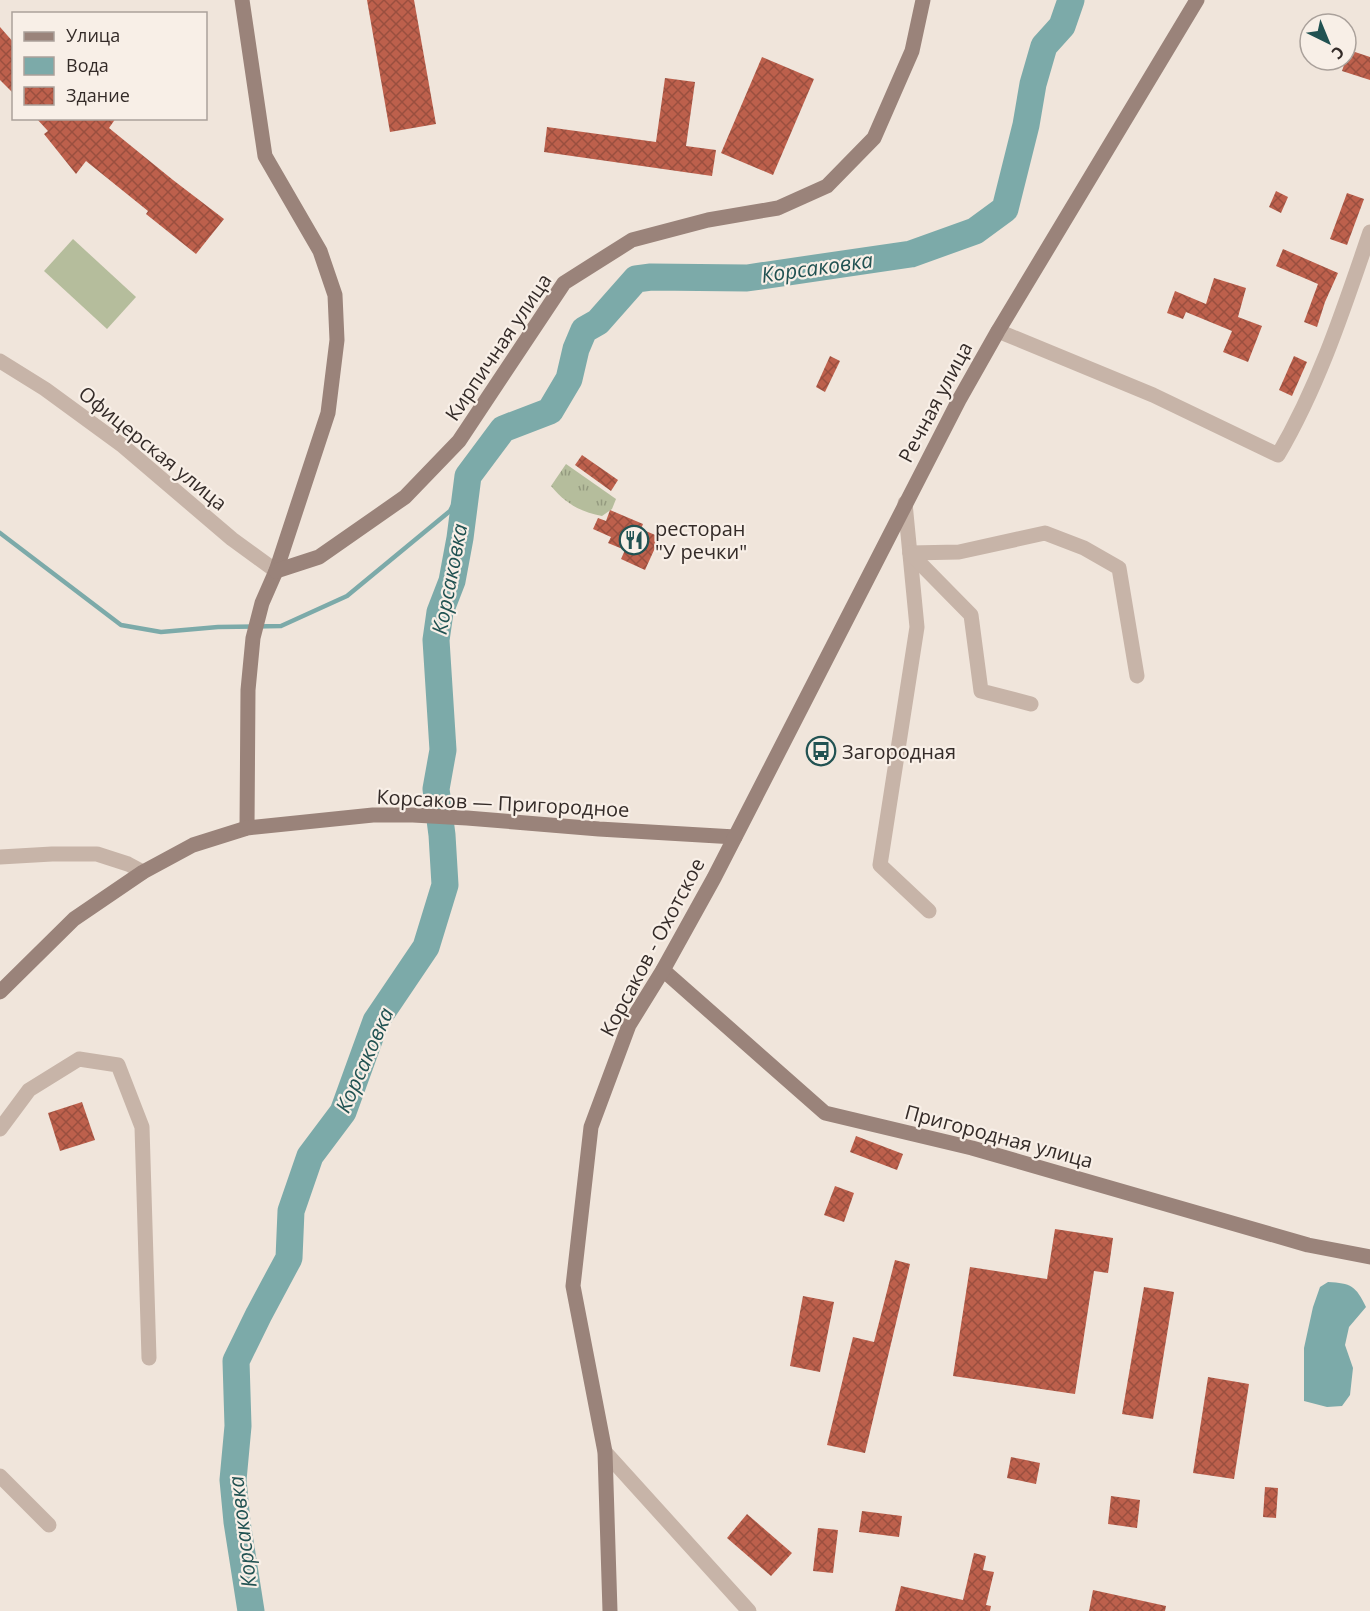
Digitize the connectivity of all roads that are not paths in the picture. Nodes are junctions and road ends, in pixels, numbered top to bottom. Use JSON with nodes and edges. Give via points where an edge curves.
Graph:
{"nodes":[{"id":1,"x":242,"y":0,"type":"edge"},
{"id":2,"x":922,"y":0,"type":"edge"},
{"id":3,"x":1197,"y":0,"type":"edge"},
{"id":4,"x":1370,"y":232,"type":"edge"},
{"id":5,"x":998,"y":331,"type":"junction"},
{"id":6,"x":0,"y":361,"type":"edge"},
{"id":7,"x":905,"y":503,"type":"junction"},
{"id":8,"x":910,"y":553,"type":"junction"},
{"id":9,"x":276,"y":571,"type":"junction"},
{"id":10,"x":1137,"y":675,"type":"dead end"},
{"id":11,"x":1031,"y":704,"type":"dead end"},
{"id":12,"x":247,"y":828,"type":"junction"},
{"id":13,"x":735,"y":837,"type":"junction"},
{"id":14,"x":0,"y":857,"type":"edge"},
{"id":15,"x":143,"y":872,"type":"junction"},
{"id":16,"x":928,"y":911,"type":"dead end"},
{"id":17,"x":663,"y":970,"type":"junction"},
{"id":18,"x":0,"y":992,"type":"edge"},
{"id":19,"x":0,"y":1129,"type":"edge"},
{"id":20,"x":1370,"y":1257,"type":"edge"},
{"id":21,"x":150,"y":1358,"type":"dead end"},
{"id":22,"x":605,"y":1452,"type":"junction"},
{"id":23,"x":0,"y":1476,"type":"edge"},
{"id":24,"x":49,"y":1525,"type":"dead end"},
{"id":25,"x":610,"y":1611,"type":"edge"},
{"id":26,"x":749,"y":1611,"type":"edge"}],
"edges":[{"from":1,"to":9,"type":"street","via":[[265,156],[320,251],[335,295],[337,340],[328,413]]},
{"from":2,"to":9,"type":"street","name":"Кирпичная улица","via":[[912,51],[874,138],[827,186],[778,208],[708,220],[632,240],[564,283],[459,441],[405,497],[319,556]]},
{"from":3,"to":5,"type":"street","name":"Речная улица"},
{"from":4,"to":5,"type":"street","via":[[1335,335],[1278,455],[1153,395]]},
{"from":5,"to":7,"type":"street","name":"Речная улица"},
{"from":6,"to":9,"type":"street","name":"Офицерская улица","via":[[123,446],[232,539]]},
{"from":7,"to":8,"type":"street"},
{"from":7,"to":13,"type":"street","name":"Речная улица"},
{"from":8,"to":10,"type":"street","via":[[959,552],[1045,533],[1084,548],[1119,568]]},
{"from":8,"to":11,"type":"street","via":[[972,615],[981,691]]},
{"from":8,"to":16,"type":"street","via":[[917,627],[880,865]]},
{"from":9,"to":12,"type":"street","via":[[261,603],[253,638],[248,690]]},
{"from":12,"to":13,"type":"street","name":"Корсаков — Пригородное","via":[[374,815],[413,815]]},
{"from":12,"to":15,"type":"street","name":"Корсаков — Пригородное","via":[[193,845]]},
{"from":13,"to":17,"type":"street","name":"Корсаков - Охотское"},
{"from":14,"to":15,"type":"street","via":[[97,854]]},
{"from":15,"to":18,"type":"street","name":"Корсаков — Пригородное","via":[[74,919]]},
{"from":17,"to":20,"type":"street","name":"Пригородная улица","via":[[825,1113],[972,1148],[1308,1245]]},
{"from":17,"to":22,"type":"street","name":"Корсаков - Охотское","via":[[629,1025],[591,1127],[573,1286]]},
{"from":19,"to":21,"type":"street","via":[[29,1090],[79,1059],[118,1065],[142,1127]]},
{"from":22,"to":25,"type":"street","name":"Корсаков - Охотское"},
{"from":22,"to":26,"type":"street"},
{"from":23,"to":24,"type":"street"}]}
